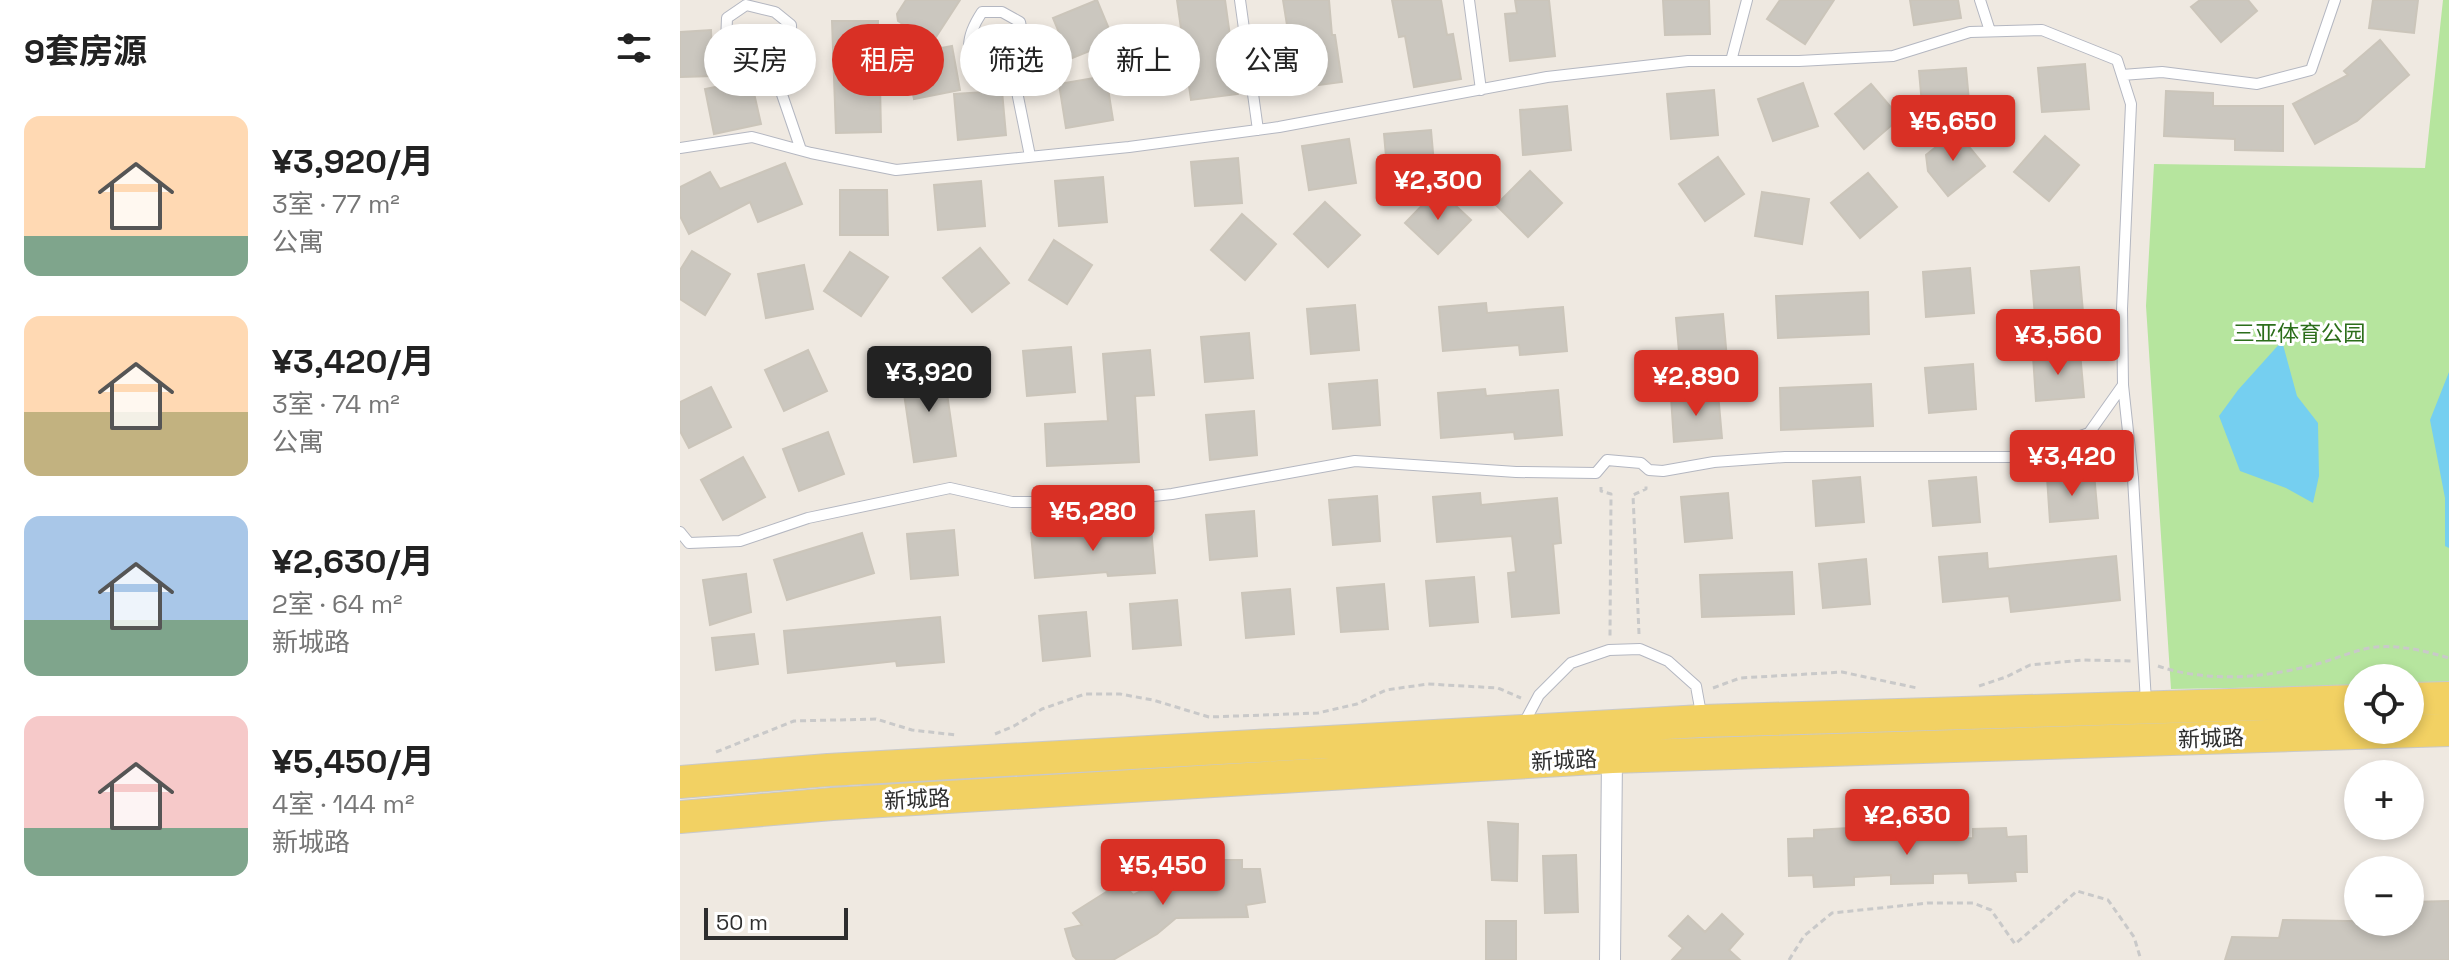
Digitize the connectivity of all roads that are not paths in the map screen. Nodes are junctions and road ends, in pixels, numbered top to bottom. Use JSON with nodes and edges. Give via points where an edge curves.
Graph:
{"nodes":[{"id":1,"x":1240,"y":0,"type":"edge"},
{"id":2,"x":1469,"y":0,"type":"edge"},
{"id":3,"x":1747,"y":0,"type":"edge"},
{"id":4,"x":1980,"y":0,"type":"edge"},
{"id":5,"x":2335,"y":0,"type":"edge"},
{"id":6,"x":1990,"y":31,"type":"junction"},
{"id":7,"x":1731,"y":61,"type":"junction"},
{"id":8,"x":1013,"y":72,"type":"joint"},
{"id":9,"x":775,"y":74,"type":"joint"},
{"id":10,"x":2122,"y":75,"type":"junction"},
{"id":11,"x":1481,"y":90,"type":"junction"},
{"id":12,"x":783,"y":96,"type":"edge"},
{"id":13,"x":1018,"y":96,"type":"edge"},
{"id":14,"x":1258,"y":130,"type":"junction"},
{"id":15,"x":680,"y":148,"type":"edge"},
{"id":16,"x":801,"y":150,"type":"junction"},
{"id":17,"x":1030,"y":156,"type":"junction"},
{"id":18,"x":2123,"y":385,"type":"junction"},
{"id":19,"x":2021,"y":457,"type":"junction"},
{"id":20,"x":2133,"y":478,"type":"junction"},
{"id":21,"x":680,"y":532,"type":"edge"},
{"id":22,"x":2449,"y":698,"type":"edge"},
{"id":23,"x":2424,"y":699,"type":"edge"},
{"id":24,"x":2344,"y":702,"type":"edge"},
{"id":25,"x":1700,"y":707,"type":"junction"},
{"id":26,"x":2146,"y":709,"type":"junction"},
{"id":27,"x":1528,"y":717,"type":"junction"},
{"id":28,"x":2449,"y":730,"type":"edge"},
{"id":29,"x":1612,"y":757,"type":"junction"},
{"id":30,"x":680,"y":782,"type":"edge"},
{"id":31,"x":680,"y":817,"type":"edge"},
{"id":32,"x":1610,"y":960,"type":"edge"}],
"edges":[{"from":1,"to":14,"type":"lane"},
{"from":2,"to":11,"type":"lane"},
{"from":3,"to":7,"type":"lane"},
{"from":4,"to":6,"type":"lane"},
{"from":5,"to":10,"type":"lane","via":[[2311,70],[2257,84],[2162,72]]},
{"from":6,"to":7,"type":"lane","via":[[1970,32],[1893,56]]},
{"from":6,"to":10,"type":"lane","via":[[2042,30],[2117,60]]},
{"from":7,"to":11,"type":"lane","via":[[1547,77]]},
{"from":8,"to":8,"type":"lane","via":[[1025,48],[1020,22],[1002,12],[982,12],[968,33],[971,62],[984,78]]},
{"from":9,"to":9,"type":"lane","via":[[792,52],[791,25],[775,12],[746,5],[727,18],[726,43],[735,63]]},
{"from":10,"to":18,"type":"lane","via":[[2131,104]]},
{"from":11,"to":14,"type":"lane"},
{"from":12,"to":16,"type":"lane"},
{"from":13,"to":17,"type":"lane"},
{"from":14,"to":17,"type":"lane"},
{"from":15,"to":16,"type":"lane","via":[[752,137]]},
{"from":16,"to":17,"type":"lane","via":[[896,170]]},
{"from":18,"to":19,"type":"lane","via":[[2089,433]]},
{"from":18,"to":20,"type":"lane"},
{"from":19,"to":20,"type":"lane","via":[[2104,452]]},
{"from":19,"to":21,"type":"lane","via":[[1785,457],[1663,471],[1607,460],[1596,473],[1355,461],[1098,502],[1012,502],[950,488],[808,518],[740,541],[689,543]]},
{"from":20,"to":26,"type":"lane"},
{"from":22,"to":23,"type":"main road"},
{"from":24,"to":26,"type":"main road","name":"新城路"},
{"from":25,"to":26,"type":"main road","name":"新城路"},
{"from":25,"to":27,"type":"main road","name":"新城路"},
{"from":25,"to":27,"type":"lane","via":[[1696,686],[1668,661],[1640,649],[1609,650],[1571,663],[1539,695]]},
{"from":27,"to":30,"type":"main road","name":"新城路"},
{"from":28,"to":29,"type":"main road","name":"新城路"},
{"from":29,"to":31,"type":"main road","name":"新城路"},
{"from":29,"to":32,"type":"street"}]}
